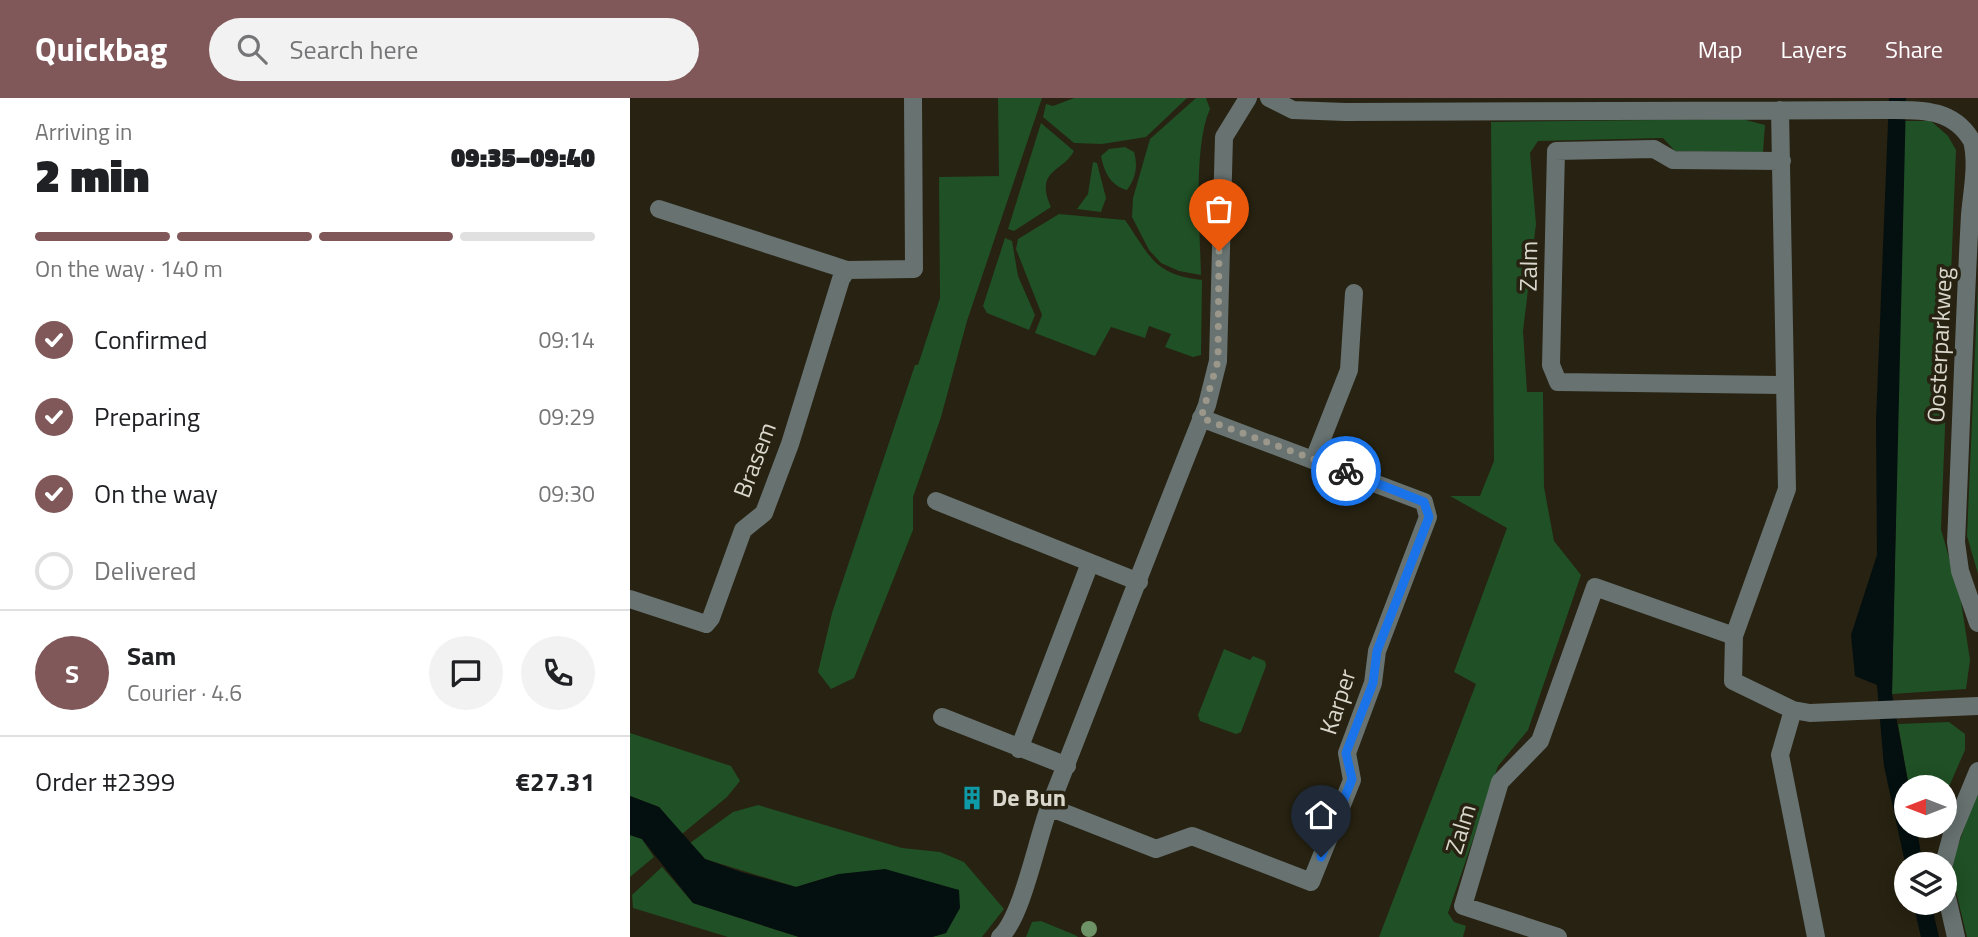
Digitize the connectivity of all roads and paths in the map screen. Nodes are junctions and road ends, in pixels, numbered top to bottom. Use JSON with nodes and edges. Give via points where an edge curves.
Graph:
{"nodes":[{"id":1,"x":912,"y":98,"type":"edge"},
{"id":2,"x":1248,"y":98,"type":"edge"},
{"id":3,"x":1269,"y":98,"type":"edge"},
{"id":4,"x":1502,"y":105,"type":"edge"},
{"id":5,"x":1780,"y":110,"type":"junction"},
{"id":6,"x":1782,"y":160,"type":"junction"},
{"id":7,"x":663,"y":210,"type":"dead end"},
{"id":8,"x":1974,"y":238,"type":"edge"},
{"id":9,"x":847,"y":270,"type":"junction"},
{"id":10,"x":1354,"y":293,"type":"dead end"},
{"id":11,"x":1785,"y":385,"type":"junction"},
{"id":12,"x":1201,"y":418,"type":"junction"},
{"id":13,"x":1314,"y":458,"type":"junction"},
{"id":14,"x":936,"y":501,"type":"dead end"},
{"id":15,"x":1090,"y":564,"type":"junction"},
{"id":16,"x":1139,"y":582,"type":"junction"},
{"id":17,"x":630,"y":599,"type":"edge"},
{"id":18,"x":1978,"y":623,"type":"edge"},
{"id":19,"x":1734,"y":635,"type":"junction"},
{"id":20,"x":1978,"y":706,"type":"edge"},
{"id":21,"x":1793,"y":710,"type":"junction"},
{"id":22,"x":942,"y":717,"type":"dead end"},
{"id":23,"x":1019,"y":749,"type":"junction"},
{"id":24,"x":1067,"y":766,"type":"junction"},
{"id":25,"x":1978,"y":771,"type":"edge"},
{"id":26,"x":1049,"y":807,"type":"junction"},
{"id":27,"x":1947,"y":852,"type":"edge"},
{"id":28,"x":1951,"y":915,"type":"edge"},
{"id":29,"x":1000,"y":937,"type":"edge"},
{"id":30,"x":1558,"y":937,"type":"edge"},
{"id":31,"x":1816,"y":937,"type":"edge"},
{"id":32,"x":1956,"y":937,"type":"edge"}],
"edges":[{"from":1,"to":9,"type":"street","via":[[914,269]]},
{"from":2,"to":12,"type":"street","via":[[1224,137],[1218,361]]},
{"from":3,"to":4,"type":"street","name":"Oosterparkweg","via":[[1293,110]]},
{"from":4,"to":5,"type":"street","name":"Oosterparkweg"},
{"from":5,"to":6,"type":"street"},
{"from":5,"to":8,"type":"street","name":"Oosterparkweg","via":[[1940,113],[1962,128],[1973,143],[1977,172]]},
{"from":6,"to":11,"type":"street"},
{"from":6,"to":11,"type":"street","name":"Zalm","via":[[1673,160],[1654,149],[1556,151],[1551,365],[1558,382]]},
{"from":7,"to":9,"type":"street"},
{"from":8,"to":18,"type":"street","name":"Oosterparkweg","via":[[1956,542]]},
{"from":9,"to":17,"type":"street","name":"Brasem","via":[[764,513],[743,530],[711,618],[706,624]]},
{"from":10,"to":13,"type":"street","via":[[1349,370]]},
{"from":11,"to":19,"type":"street","via":[[1787,489]]},
{"from":12,"to":13,"type":"street","name":"Karper"},
{"from":12,"to":16,"type":"street"},
{"from":13,"to":26,"type":"street","name":"Karper","via":[[1424,502],[1429,517],[1377,651],[1373,683],[1346,753],[1352,779],[1311,882],[1192,836],[1156,849]]},
{"from":14,"to":15,"type":"street"},
{"from":15,"to":16,"type":"street"},
{"from":15,"to":23,"type":"street"},
{"from":16,"to":24,"type":"street"},
{"from":19,"to":21,"type":"street","via":[[1733,681]]},
{"from":19,"to":30,"type":"street","name":"Zalm","via":[[1595,587],[1540,741],[1500,782],[1463,906]]},
{"from":20,"to":21,"type":"street"},
{"from":21,"to":31,"type":"street","via":[[1780,755]]},
{"from":22,"to":23,"type":"street"},
{"from":23,"to":24,"type":"street"},
{"from":24,"to":26,"type":"street"},
{"from":25,"to":27,"type":"street"},
{"from":26,"to":29,"type":"street","via":[[1017,909],[1008,931]]},
{"from":28,"to":32,"type":"street"}]}
